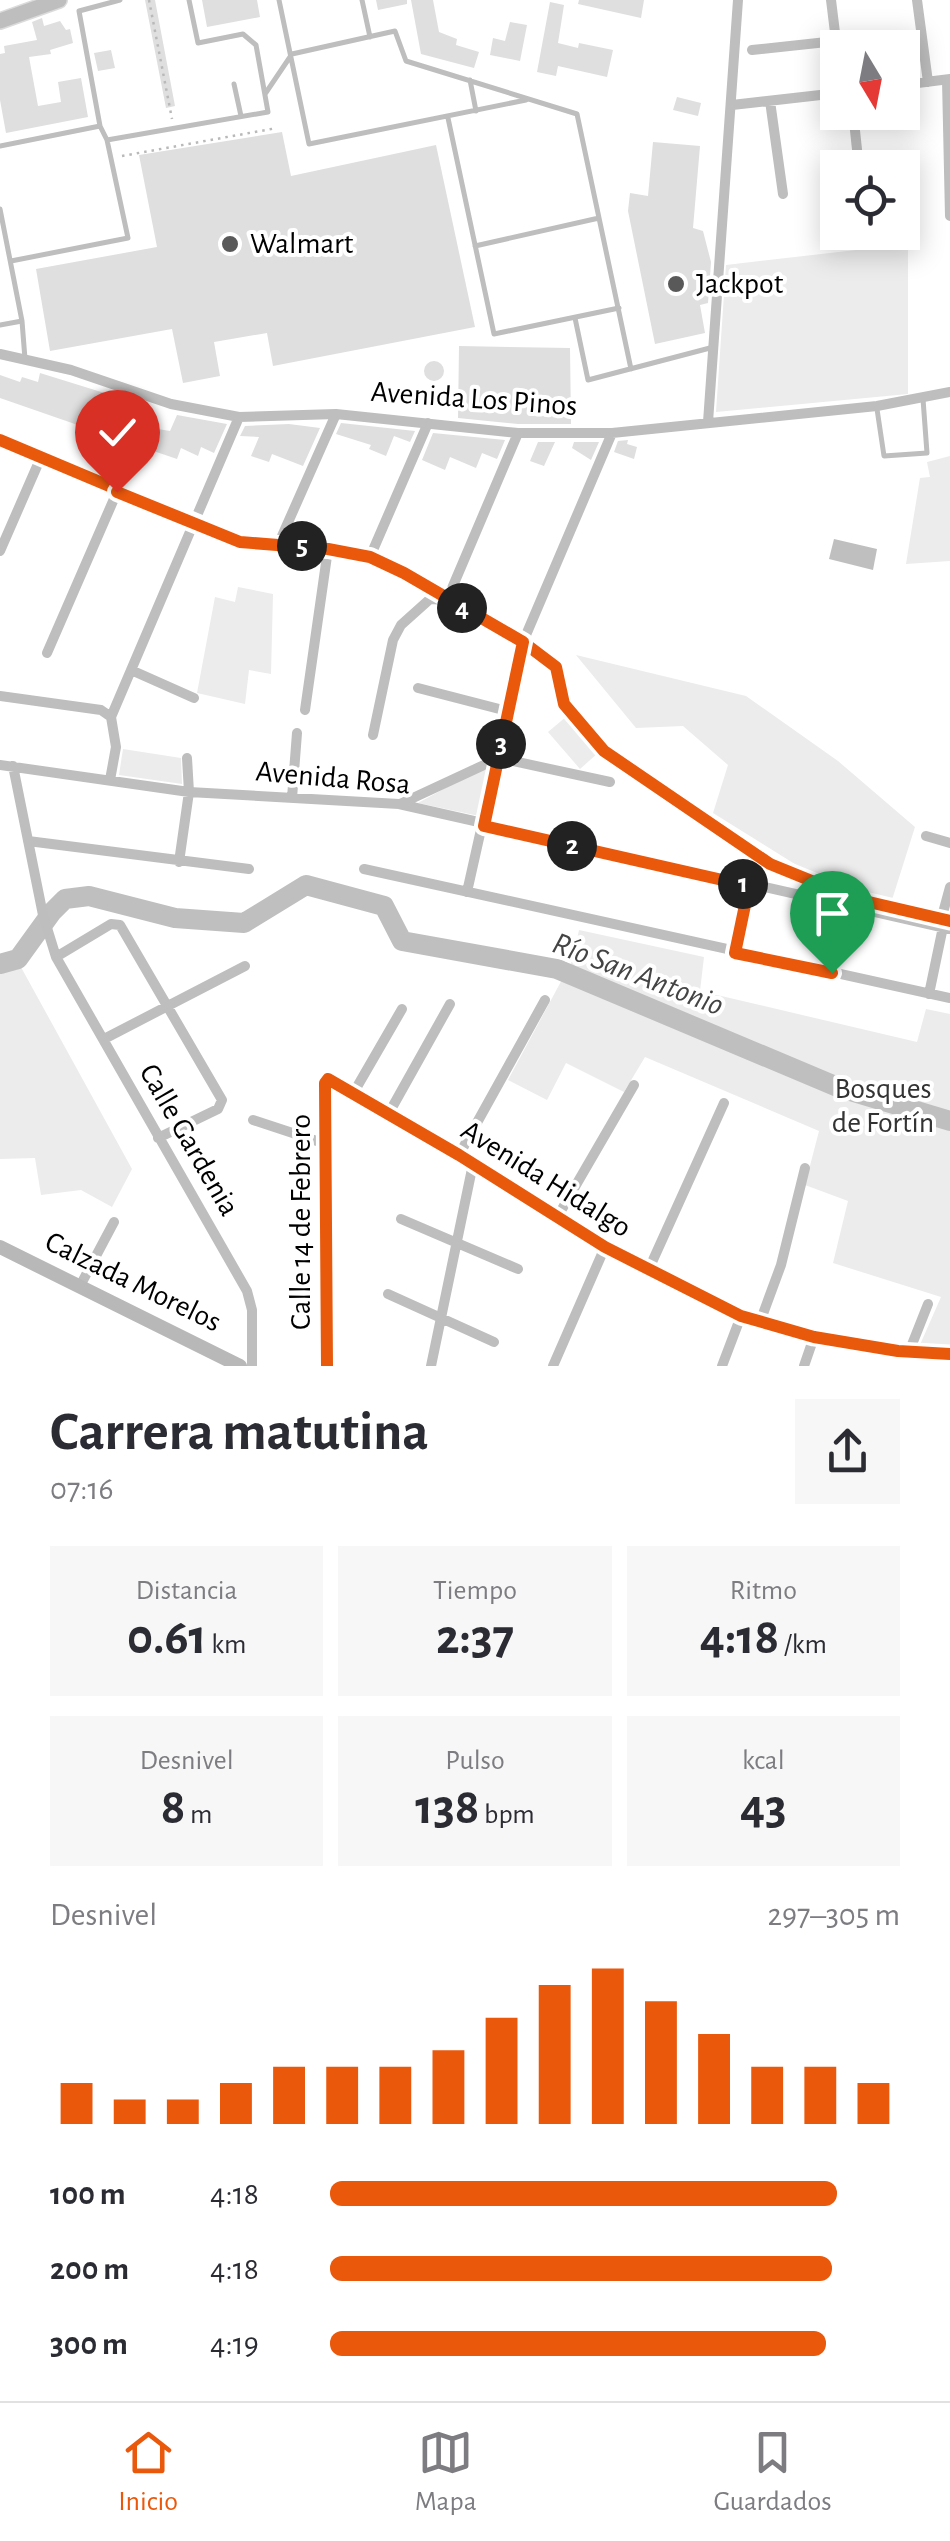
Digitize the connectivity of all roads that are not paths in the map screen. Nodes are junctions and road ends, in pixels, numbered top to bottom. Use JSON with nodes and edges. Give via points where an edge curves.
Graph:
{"nodes":[{"id":1,"x":59,"y":0,"type":"edge"},
{"id":2,"x":120,"y":0,"type":"edge"},
{"id":3,"x":189,"y":0,"type":"edge"},
{"id":4,"x":279,"y":0,"type":"edge"},
{"id":5,"x":362,"y":0,"type":"edge"},
{"id":6,"x":738,"y":0,"type":"edge"},
{"id":7,"x":831,"y":0,"type":"edge"},
{"id":8,"x":917,"y":0,"type":"edge"},
{"id":9,"x":108,"y":2,"type":"edge"},
{"id":10,"x":0,"y":21,"type":"edge"},
{"id":11,"x":835,"y":30,"type":"edge"},
{"id":12,"x":370,"y":36,"type":"junction"},
{"id":13,"x":820,"y":43,"type":"edge"},
{"id":14,"x":752,"y":50,"type":"dead end"},
{"id":15,"x":292,"y":54,"type":"junction"},
{"id":16,"x":469,"y":78,"type":"junction"},
{"id":17,"x":949,"y":80,"type":"edge"},
{"id":18,"x":928,"y":82,"type":"junction"},
{"id":19,"x":920,"y":83,"type":"edge"},
{"id":20,"x":234,"y":84,"type":"dead end"},
{"id":21,"x":265,"y":94,"type":"junction"},
{"id":22,"x":820,"y":95,"type":"edge"},
{"id":23,"x":528,"y":99,"type":"junction"},
{"id":24,"x":770,"y":101,"type":"junction"},
{"id":25,"x":732,"y":106,"type":"junction"},
{"id":26,"x":476,"y":111,"type":"junction"},
{"id":27,"x":240,"y":116,"type":"junction"},
{"id":28,"x":448,"y":118,"type":"junction"},
{"id":29,"x":100,"y":126,"type":"junction"},
{"id":30,"x":108,"y":140,"type":"junction"},
{"id":31,"x":0,"y":146,"type":"edge"},
{"id":32,"x":782,"y":194,"type":"dead end"},
{"id":33,"x":0,"y":210,"type":"edge"},
{"id":34,"x":950,"y":216,"type":"edge"},
{"id":35,"x":599,"y":218,"type":"junction"},
{"id":36,"x":475,"y":246,"type":"junction"},
{"id":37,"x":11,"y":262,"type":"junction"},
{"id":38,"x":619,"y":308,"type":"junction"},
{"id":39,"x":575,"y":318,"type":"junction"},
{"id":40,"x":22,"y":321,"type":"junction"},
{"id":41,"x":0,"y":325,"type":"edge"},
{"id":42,"x":713,"y":348,"type":"junction"},
{"id":43,"x":0,"y":354,"type":"edge"},
{"id":44,"x":25,"y":359,"type":"junction"},
{"id":45,"x":631,"y":369,"type":"junction"},
{"id":46,"x":950,"y":392,"type":"edge"},
{"id":47,"x":923,"y":399,"type":"junction"},
{"id":48,"x":877,"y":406,"type":"junction"},
{"id":49,"x":336,"y":414,"type":"junction"},
{"id":50,"x":239,"y":418,"type":"junction"},
{"id":51,"x":708,"y":422,"type":"junction"},
{"id":52,"x":428,"y":423,"type":"junction"},
{"id":53,"x":518,"y":433,"type":"junction"},
{"id":54,"x":612,"y":433,"type":"junction"},
{"id":55,"x":0,"y":440,"type":"edge"},
{"id":56,"x":41,"y":457,"type":"junction"},
{"id":57,"x":117,"y":492,"type":"junction"},
{"id":58,"x":194,"y":523,"type":"junction"},
{"id":59,"x":278,"y":545,"type":"junction"},
{"id":60,"x":328,"y":549,"type":"junction"},
{"id":61,"x":0,"y":551,"type":"edge"},
{"id":62,"x":370,"y":557,"type":"junction"},
{"id":63,"x":446,"y":600,"type":"junction"},
{"id":64,"x":523,"y":642,"type":"junction"},
{"id":65,"x":47,"y":654,"type":"dead end"},
{"id":66,"x":132,"y":670,"type":"junction"},
{"id":67,"x":418,"y":688,"type":"dead end"},
{"id":68,"x":0,"y":696,"type":"edge"},
{"id":69,"x":194,"y":698,"type":"dead end"},
{"id":70,"x":305,"y":710,"type":"dead end"},
{"id":71,"x":507,"y":711,"type":"junction"},
{"id":72,"x":111,"y":717,"type":"junction"},
{"id":73,"x":297,"y":733,"type":"dead end"},
{"id":74,"x":373,"y":734,"type":"dead end"},
{"id":75,"x":187,"y":758,"type":"dead end"},
{"id":76,"x":498,"y":758,"type":"junction"},
{"id":77,"x":0,"y":765,"type":"edge"},
{"id":78,"x":13,"y":766,"type":"junction"},
{"id":79,"x":110,"y":780,"type":"junction"},
{"id":80,"x":610,"y":782,"type":"dead end"},
{"id":81,"x":189,"y":792,"type":"junction"},
{"id":82,"x":292,"y":798,"type":"junction"},
{"id":83,"x":399,"y":804,"type":"junction"},
{"id":84,"x":484,"y":826,"type":"junction"},
{"id":85,"x":926,"y":836,"type":"dead end"},
{"id":86,"x":28,"y":841,"type":"junction"},
{"id":87,"x":950,"y":844,"type":"edge"},
{"id":88,"x":179,"y":862,"type":"junction"},
{"id":89,"x":249,"y":869,"type":"dead end"},
{"id":90,"x":364,"y":869,"type":"dead end"},
{"id":91,"x":749,"y":886,"type":"junction"},
{"id":92,"x":950,"y":887,"type":"edge"},
{"id":93,"x":467,"y":892,"type":"junction"},
{"id":94,"x":946,"y":924,"type":"edge"},
{"id":95,"x":54,"y":952,"type":"junction"},
{"id":96,"x":735,"y":953,"type":"junction"},
{"id":97,"x":246,"y":966,"type":"dead end"},
{"id":98,"x":929,"y":994,"type":"junction"},
{"id":99,"x":950,"y":998,"type":"edge"},
{"id":100,"x":544,"y":1000,"type":"dead end"},
{"id":101,"x":450,"y":1004,"type":"dead end"},
{"id":102,"x":168,"y":1006,"type":"junction"},
{"id":103,"x":402,"y":1008,"type":"dead end"},
{"id":104,"x":104,"y":1039,"type":"junction"},
{"id":105,"x":328,"y":1079,"type":"joint"},
{"id":106,"x":634,"y":1085,"type":"dead end"},
{"id":107,"x":354,"y":1092,"type":"junction"},
{"id":108,"x":724,"y":1102,"type":"dead end"},
{"id":109,"x":389,"y":1113,"type":"junction"},
{"id":110,"x":253,"y":1120,"type":"dead end"},
{"id":111,"x":158,"y":1138,"type":"junction"},
{"id":112,"x":326,"y":1144,"type":"junction"},
{"id":113,"x":459,"y":1155,"type":"junction"},
{"id":114,"x":473,"y":1164,"type":"junction"},
{"id":115,"x":805,"y":1168,"type":"dead end"},
{"id":116,"x":558,"y":1216,"type":"junction"},
{"id":117,"x":401,"y":1219,"type":"dead end"},
{"id":118,"x":114,"y":1222,"type":"dead end"},
{"id":119,"x":456,"y":1243,"type":"junction"},
{"id":120,"x":605,"y":1246,"type":"junction"},
{"id":121,"x":0,"y":1247,"type":"edge"},
{"id":122,"x":518,"y":1270,"type":"dead end"},
{"id":123,"x":648,"y":1271,"type":"junction"},
{"id":124,"x":80,"y":1286,"type":"junction"},
{"id":125,"x":388,"y":1294,"type":"dead end"},
{"id":126,"x":928,"y":1304,"type":"dead end"},
{"id":127,"x":741,"y":1316,"type":"junction"},
{"id":128,"x":441,"y":1320,"type":"junction"},
{"id":129,"x":760,"y":1322,"type":"junction"},
{"id":130,"x":814,"y":1337,"type":"junction"},
{"id":131,"x":494,"y":1342,"type":"dead end"},
{"id":132,"x":903,"y":1351,"type":"junction"},
{"id":133,"x":950,"y":1354,"type":"edge"},
{"id":134,"x":240,"y":1366,"type":"edge"},
{"id":135,"x":252,"y":1366,"type":"edge"},
{"id":136,"x":326,"y":1366,"type":"edge"},
{"id":137,"x":431,"y":1366,"type":"edge"},
{"id":138,"x":553,"y":1366,"type":"edge"},
{"id":139,"x":722,"y":1366,"type":"edge"},
{"id":140,"x":804,"y":1366,"type":"edge"},
{"id":141,"x":893,"y":1366,"type":"edge"}],
"edges":[{"from":1,"to":10,"type":"main road"},
{"from":2,"to":9,"type":"lane"},
{"from":3,"to":21,"type":"lane","via":[[198,43],[243,34],[256,45]]},
{"from":4,"to":15,"type":"lane"},
{"from":5,"to":12,"type":"lane"},
{"from":6,"to":25,"type":"street"},
{"from":7,"to":11,"type":"street"},
{"from":8,"to":18,"type":"street"},
{"from":9,"to":29,"type":"lane","via":[[80,11]]},
{"from":12,"to":15,"type":"lane"},
{"from":12,"to":16,"type":"lane","via":[[395,30],[406,62]]},
{"from":13,"to":14,"type":"street"},
{"from":15,"to":21,"type":"lane"},
{"from":15,"to":28,"type":"lane","via":[[309,144]]},
{"from":16,"to":23,"type":"lane"},
{"from":16,"to":26,"type":"lane"},
{"from":17,"to":18,"type":"street"},
{"from":17,"to":34,"type":"street"},
{"from":18,"to":19,"type":"street"},
{"from":20,"to":27,"type":"lane"},
{"from":21,"to":27,"type":"lane","via":[[268,112]]},
{"from":22,"to":24,"type":"street"},
{"from":23,"to":26,"type":"lane"},
{"from":23,"to":35,"type":"lane","via":[[578,114]]},
{"from":24,"to":25,"type":"street"},
{"from":24,"to":32,"type":"street"},
{"from":25,"to":42,"type":"street"},
{"from":26,"to":28,"type":"lane"},
{"from":27,"to":30,"type":"lane"},
{"from":28,"to":36,"type":"lane"},
{"from":29,"to":30,"type":"lane"},
{"from":29,"to":31,"type":"lane"},
{"from":30,"to":37,"type":"lane","via":[[128,238]]},
{"from":33,"to":37,"type":"lane"},
{"from":35,"to":36,"type":"lane"},
{"from":35,"to":38,"type":"lane"},
{"from":36,"to":39,"type":"lane","via":[[494,334]]},
{"from":37,"to":40,"type":"lane"},
{"from":38,"to":39,"type":"lane"},
{"from":38,"to":45,"type":"lane"},
{"from":39,"to":45,"type":"lane","via":[[588,380]]},
{"from":40,"to":41,"type":"lane"},
{"from":40,"to":44,"type":"lane"},
{"from":42,"to":45,"type":"lane"},
{"from":42,"to":51,"type":"street"},
{"from":43,"to":44,"type":"street","name":"Avenida Los Pinos"},
{"from":44,"to":50,"type":"street","name":"Avenida Los Pinos"},
{"from":46,"to":47,"type":"street","name":"Avenida Los Pinos"},
{"from":47,"to":48,"type":"street","name":"Avenida Los Pinos"},
{"from":47,"to":48,"type":"lane","via":[[927,453],[884,456]]},
{"from":48,"to":51,"type":"street","name":"Avenida Los Pinos"},
{"from":49,"to":50,"type":"street","name":"Avenida Los Pinos"},
{"from":49,"to":52,"type":"street","name":"Avenida Los Pinos"},
{"from":49,"to":59,"type":"street"},
{"from":50,"to":58,"type":"street"},
{"from":51,"to":54,"type":"street","name":"Avenida Los Pinos"},
{"from":52,"to":53,"type":"street","name":"Avenida Los Pinos"},
{"from":52,"to":62,"type":"street"},
{"from":53,"to":54,"type":"street","name":"Avenida Los Pinos"},
{"from":53,"to":63,"type":"street"},
{"from":54,"to":64,"type":"street"},
{"from":55,"to":56,"type":"street"},
{"from":56,"to":57,"type":"street"},
{"from":56,"to":61,"type":"street"},
{"from":57,"to":58,"type":"street"},
{"from":57,"to":65,"type":"street"},
{"from":58,"to":59,"type":"street","via":[[240,542]]},
{"from":58,"to":66,"type":"street"},
{"from":59,"to":60,"type":"street"},
{"from":60,"to":62,"type":"street"},
{"from":60,"to":70,"type":"street"},
{"from":62,"to":63,"type":"street"},
{"from":63,"to":64,"type":"street"},
{"from":63,"to":74,"type":"street","via":[[430,600],[401,625]]},
{"from":64,"to":71,"type":"street"},
{"from":64,"to":94,"type":"street","via":[[556,668],[564,704],[604,751],[770,864]]},
{"from":66,"to":69,"type":"street"},
{"from":66,"to":72,"type":"street"},
{"from":67,"to":71,"type":"street"},
{"from":68,"to":72,"type":"street","via":[[101,710]]},
{"from":71,"to":76,"type":"street"},
{"from":72,"to":79,"type":"street","via":[[116,747]]},
{"from":73,"to":82,"type":"street"},
{"from":75,"to":81,"type":"street"},
{"from":76,"to":80,"type":"street"},
{"from":76,"to":83,"type":"street"},
{"from":76,"to":84,"type":"street"},
{"from":77,"to":78,"type":"street","name":"Avenida Rosa"},
{"from":78,"to":79,"type":"street","name":"Avenida Rosa"},
{"from":78,"to":86,"type":"street"},
{"from":79,"to":81,"type":"street","name":"Avenida Rosa"},
{"from":81,"to":82,"type":"street","name":"Avenida Rosa"},
{"from":81,"to":88,"type":"street"},
{"from":82,"to":83,"type":"street","name":"Avenida Rosa"},
{"from":83,"to":84,"type":"street","name":"Avenida Rosa"},
{"from":84,"to":91,"type":"street","name":"Avenida Rosa"},
{"from":84,"to":93,"type":"street"},
{"from":85,"to":87,"type":"street"},
{"from":86,"to":88,"type":"street"},
{"from":86,"to":95,"type":"street","name":"Calle Gardenia"},
{"from":88,"to":89,"type":"street"},
{"from":90,"to":93,"type":"street"},
{"from":91,"to":94,"type":"street","name":"Avenida Rosa"},
{"from":91,"to":96,"type":"street"},
{"from":92,"to":94,"type":"street"},
{"from":93,"to":96,"type":"street"},
{"from":94,"to":98,"type":"street"},
{"from":95,"to":102,"type":"street","via":[[120,925]]},
{"from":95,"to":104,"type":"street","name":"Calle Gardenia"},
{"from":96,"to":98,"type":"street"},
{"from":97,"to":102,"type":"street"},
{"from":98,"to":99,"type":"street"},
{"from":100,"to":113,"type":"street"},
{"from":101,"to":109,"type":"street"},
{"from":102,"to":104,"type":"street"},
{"from":102,"to":111,"type":"street","via":[[222,1100],[218,1109]]},
{"from":103,"to":107,"type":"street"},
{"from":104,"to":111,"type":"street","name":"Calle Gardenia"},
{"from":105,"to":107,"type":"street","name":"Avenida Hidalgo"},
{"from":105,"to":112,"type":"street","name":"Calle 14 de Febrero"},
{"from":106,"to":116,"type":"street"},
{"from":107,"to":109,"type":"street","name":"Avenida Hidalgo"},
{"from":108,"to":123,"type":"street"},
{"from":109,"to":113,"type":"street","name":"Avenida Hidalgo"},
{"from":110,"to":112,"type":"street","name":"Calle 14 de Febrero"},
{"from":111,"to":135,"type":"street","name":"Calle Gardenia","via":[[247,1291]]},
{"from":112,"to":136,"type":"street","name":"Calle 14 de Febrero"},
{"from":113,"to":114,"type":"street","name":"Avenida Hidalgo"},
{"from":114,"to":116,"type":"street","name":"Avenida Hidalgo"},
{"from":114,"to":119,"type":"street"},
{"from":115,"to":129,"type":"street","via":[[782,1265]]},
{"from":116,"to":120,"type":"street","name":"Avenida Hidalgo"},
{"from":117,"to":119,"type":"street"},
{"from":118,"to":124,"type":"street"},
{"from":119,"to":122,"type":"street"},
{"from":119,"to":128,"type":"street"},
{"from":120,"to":123,"type":"street","name":"Avenida Hidalgo"},
{"from":120,"to":138,"type":"street"},
{"from":121,"to":124,"type":"street","name":"Calzada Morelos"},
{"from":123,"to":127,"type":"street","name":"Avenida Hidalgo"},
{"from":124,"to":134,"type":"street","name":"Calzada Morelos"},
{"from":125,"to":128,"type":"street"},
{"from":126,"to":132,"type":"street"},
{"from":127,"to":129,"type":"street","name":"Avenida Hidalgo"},
{"from":127,"to":139,"type":"street"},
{"from":128,"to":131,"type":"street"},
{"from":128,"to":137,"type":"street"},
{"from":129,"to":130,"type":"street","name":"Avenida Hidalgo"},
{"from":130,"to":132,"type":"street","name":"Avenida Hidalgo"},
{"from":130,"to":140,"type":"street"},
{"from":132,"to":133,"type":"street","name":"Avenida Hidalgo"},
{"from":132,"to":141,"type":"street"}]}
